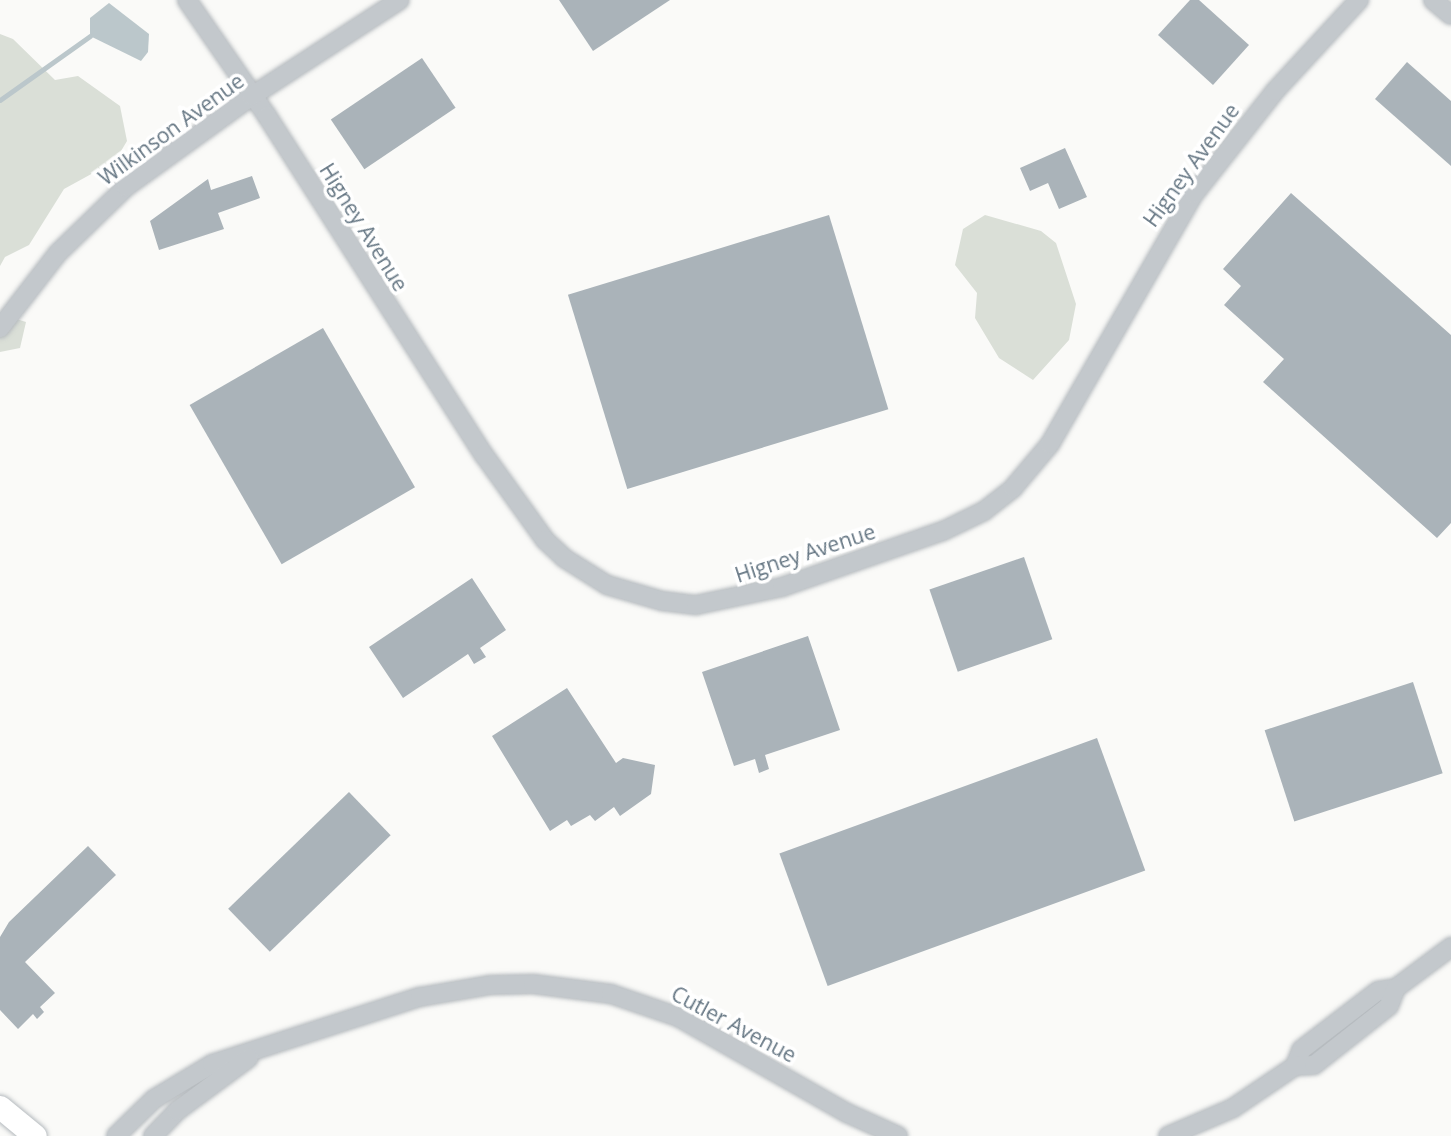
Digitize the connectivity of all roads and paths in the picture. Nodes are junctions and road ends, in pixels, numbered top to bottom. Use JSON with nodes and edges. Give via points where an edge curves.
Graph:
{"nodes":[{"id":1,"x":187,"y":0,"type":"edge"},
{"id":2,"x":400,"y":0,"type":"edge"},
{"id":3,"x":1359,"y":0,"type":"edge"},
{"id":4,"x":1433,"y":0,"type":"edge"},
{"id":5,"x":1451,"y":15,"type":"edge"},
{"id":6,"x":252,"y":96,"type":"junction"},
{"id":7,"x":0,"y":328,"type":"edge"},
{"id":8,"x":1451,"y":947,"type":"edge"},
{"id":9,"x":254,"y":1054,"type":"junction"},
{"id":10,"x":0,"y":1107,"type":"edge"},
{"id":11,"x":34,"y":1136,"type":"edge"},
{"id":12,"x":116,"y":1136,"type":"edge"},
{"id":13,"x":153,"y":1136,"type":"edge"},
{"id":14,"x":898,"y":1136,"type":"edge"},
{"id":15,"x":1168,"y":1136,"type":"edge"}],
"edges":[{"from":1,"to":6,"type":"street","name":"Higney Avenue"},
{"from":2,"to":6,"type":"street","name":"Wilkinson Avenue"},
{"from":3,"to":6,"type":"street","name":"Higney Avenue","via":[[1267,101],[1194,194],[1050,444],[1013,488],[984,511],[943,531],[782,587],[696,605],[662,601],[607,585],[545,540],[484,455]]},
{"from":4,"to":5,"type":"street"},
{"from":6,"to":7,"type":"street","name":"Wilkinson Avenue","via":[[93,216]]},
{"from":8,"to":15,"type":"street","via":[[1396,988],[1378,991],[1301,1050],[1295,1066],[1233,1108]]},
{"from":9,"to":12,"type":"street","name":"Cutler Avenue","via":[[212,1064],[185,1078]]},
{"from":9,"to":13,"type":"street","name":"Cutler Avenue","via":[[177,1111]]},
{"from":9,"to":14,"type":"street","name":"Cutler Avenue","via":[[420,997],[463,988],[576,988],[678,1017],[847,1113]]},
{"from":10,"to":11,"type":"main road"}]}
